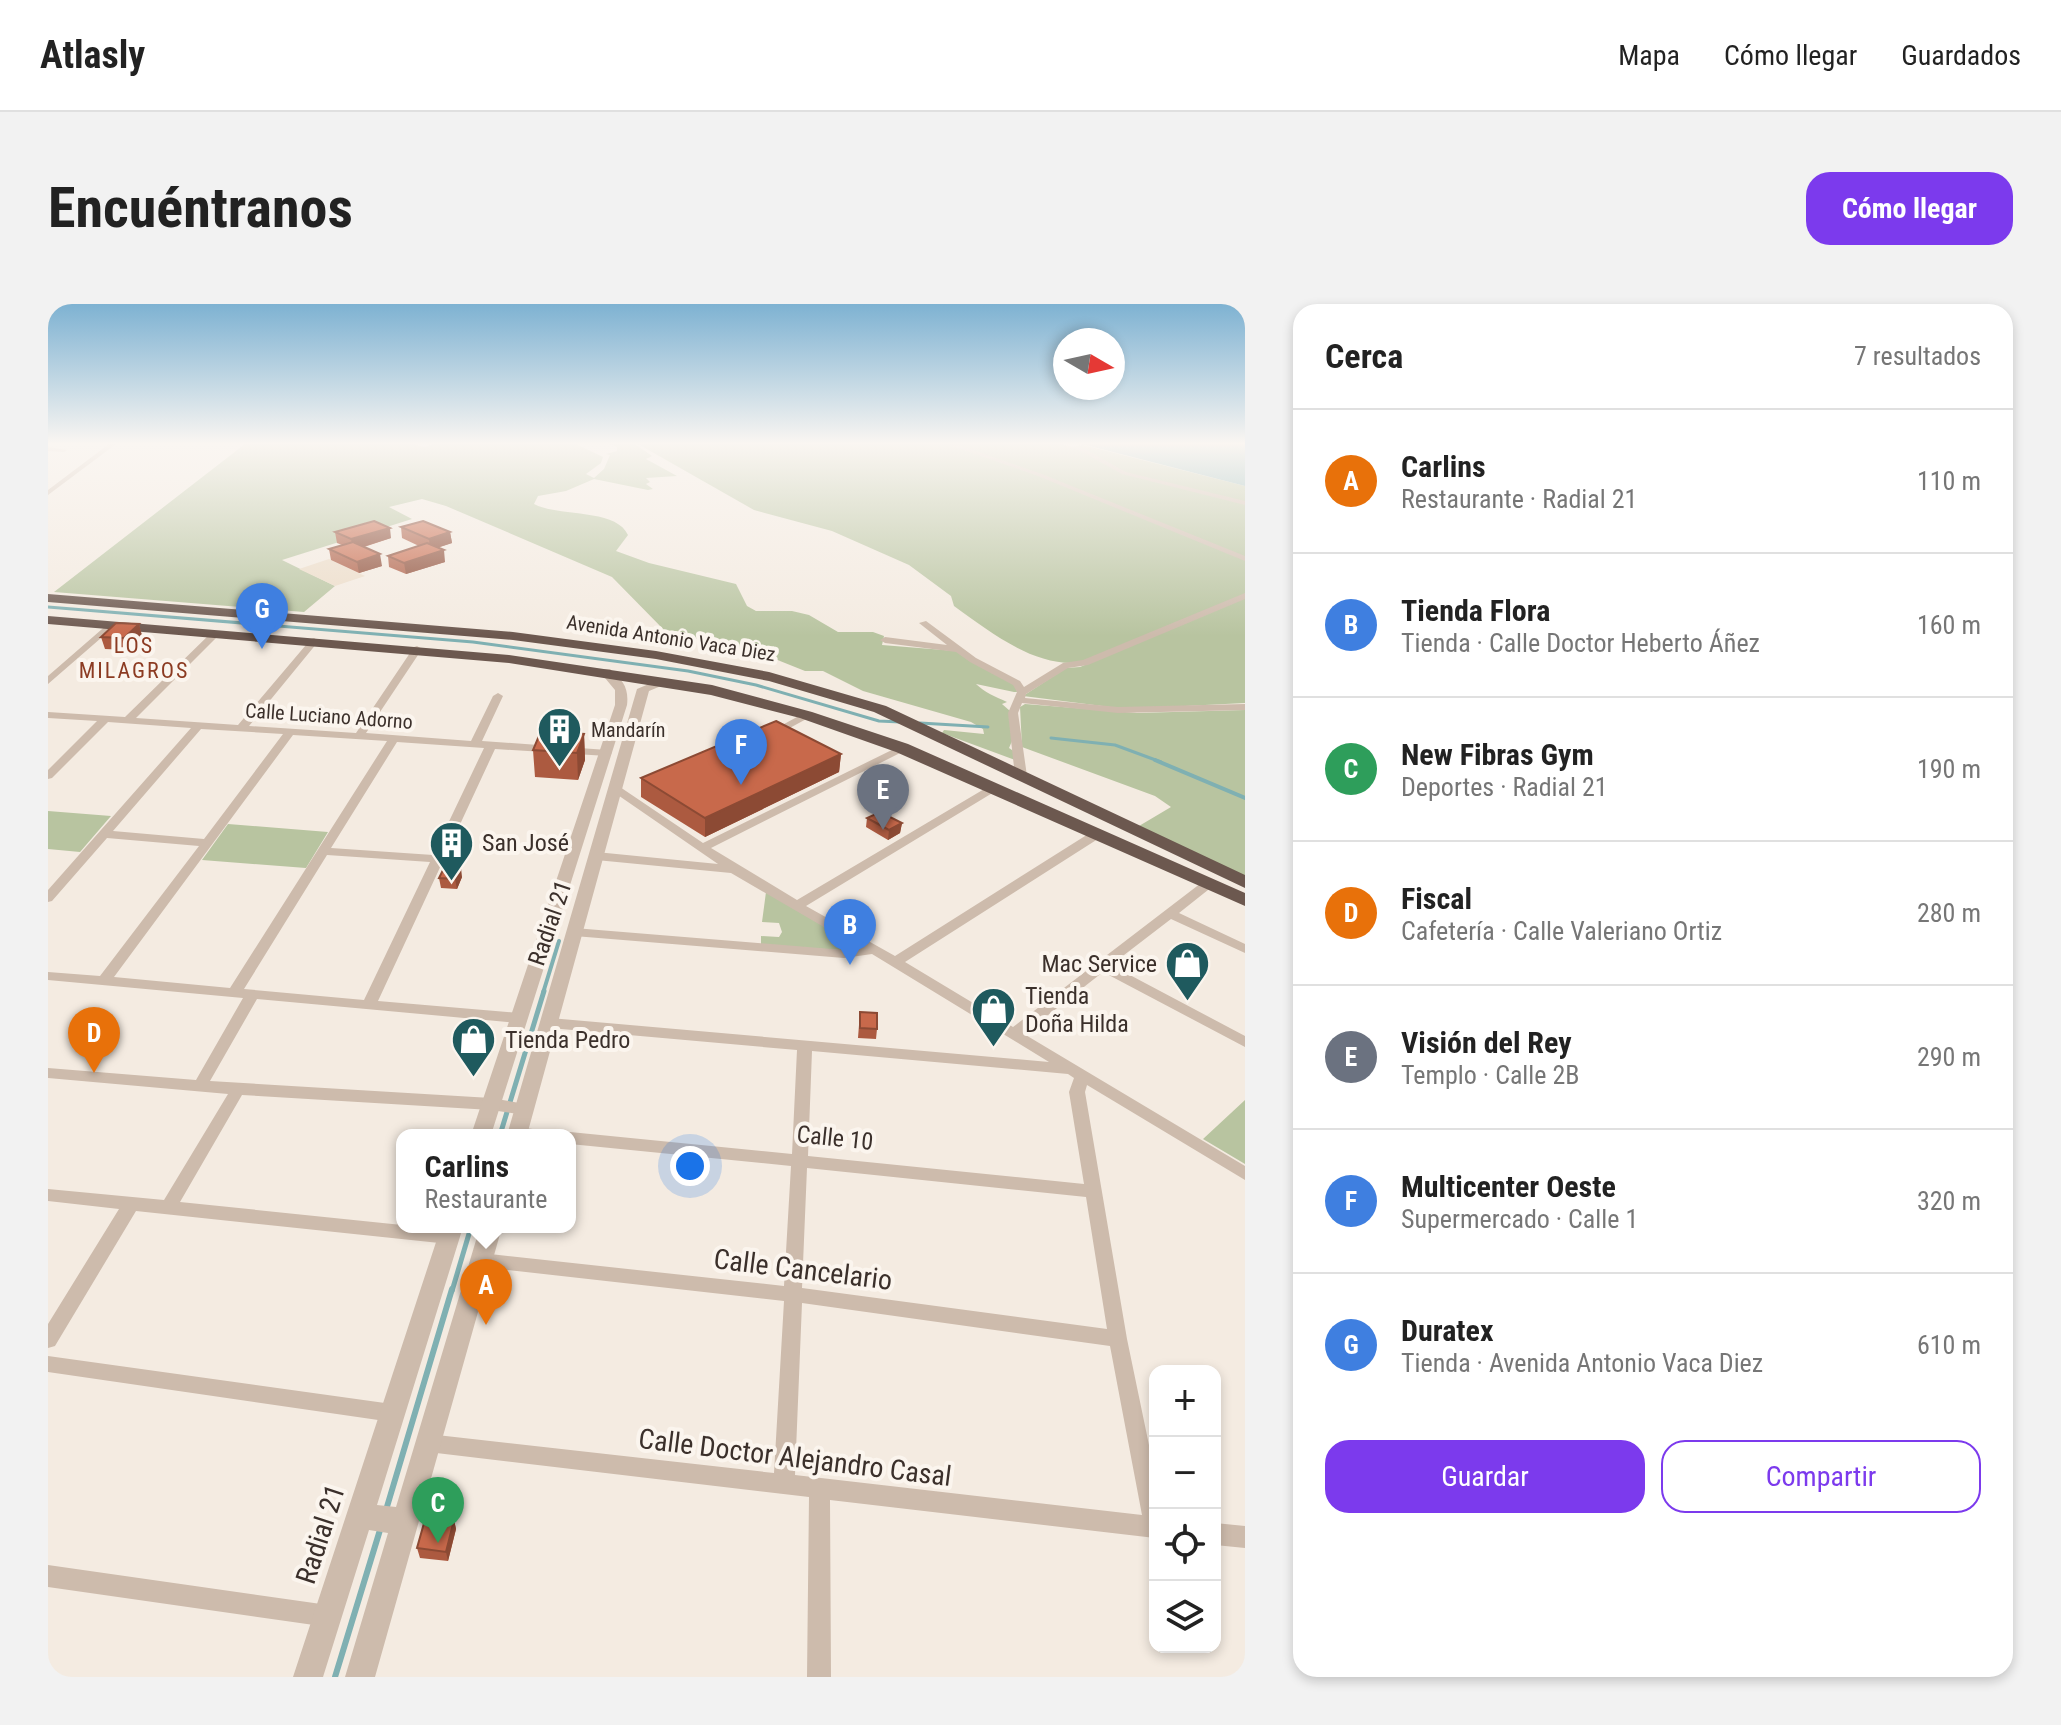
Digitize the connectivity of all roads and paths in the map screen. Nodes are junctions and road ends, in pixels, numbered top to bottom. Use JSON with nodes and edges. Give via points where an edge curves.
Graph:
{"nodes":[{"id":1,"x":1121,"y":508,"type":"edge"},
{"id":2,"x":1245,"y":559,"type":"edge"},
{"id":3,"x":1245,"y":596,"type":"edge"},
{"id":4,"x":48,"y":598,"type":"edge"},
{"id":5,"x":48,"y":620,"type":"edge"},
{"id":6,"x":923,"y":623,"type":"dead end"},
{"id":7,"x":112,"y":625,"type":"junction"},
{"id":8,"x":216,"y":633,"type":"junction"},
{"id":9,"x":885,"y":640,"type":"dead end"},
{"id":10,"x":314,"y":641,"type":"junction"},
{"id":11,"x":417,"y":649,"type":"junction"},
{"id":12,"x":960,"y":650,"type":"junction"},
{"id":13,"x":606,"y":672,"type":"junction"},
{"id":14,"x":754,"y":674,"type":"junction"},
{"id":15,"x":48,"y":681,"type":"edge"},
{"id":16,"x":667,"y":681,"type":"junction"},
{"id":17,"x":732,"y":691,"type":"junction"},
{"id":18,"x":498,"y":696,"type":"dead end"},
{"id":19,"x":1021,"y":696,"type":"junction"},
{"id":20,"x":629,"y":706,"type":"junction"},
{"id":21,"x":1245,"y":707,"type":"edge"},
{"id":22,"x":48,"y":715,"type":"edge"},
{"id":23,"x":806,"y":715,"type":"junction"},
{"id":24,"x":105,"y":719,"type":"junction"},
{"id":25,"x":128,"y":720,"type":"junction"},
{"id":26,"x":199,"y":725,"type":"junction"},
{"id":27,"x":241,"y":728,"type":"junction"},
{"id":28,"x":291,"y":731,"type":"junction"},
{"id":29,"x":359,"y":736,"type":"junction"},
{"id":30,"x":394,"y":738,"type":"junction"},
{"id":31,"x":761,"y":738,"type":"edge"},
{"id":32,"x":475,"y":744,"type":"junction"},
{"id":33,"x":491,"y":745,"type":"junction"},
{"id":34,"x":902,"y":748,"type":"junction"},
{"id":35,"x":607,"y":753,"type":"junction"},
{"id":36,"x":48,"y":776,"type":"edge"},
{"id":37,"x":1021,"y":776,"type":"junction"},
{"id":38,"x":995,"y":787,"type":"junction"},
{"id":39,"x":639,"y":789,"type":"edge"},
{"id":40,"x":620,"y":792,"type":"junction"},
{"id":41,"x":104,"y":834,"type":"junction"},
{"id":42,"x":1097,"y":834,"type":"junction"},
{"id":43,"x":208,"y":843,"type":"junction"},
{"id":44,"x":701,"y":848,"type":"junction"},
{"id":45,"x":323,"y":851,"type":"junction"},
{"id":46,"x":596,"y":856,"type":"junction"},
{"id":47,"x":436,"y":859,"type":"junction"},
{"id":48,"x":735,"y":870,"type":"junction"},
{"id":49,"x":1245,"y":882,"type":"edge"},
{"id":50,"x":1209,"y":883,"type":"junction"},
{"id":51,"x":48,"y":898,"type":"edge"},
{"id":52,"x":1245,"y":900,"type":"edge"},
{"id":53,"x":798,"y":905,"type":"junction"},
{"id":54,"x":1169,"y":913,"type":"junction"},
{"id":55,"x":574,"y":932,"type":"junction"},
{"id":56,"x":1245,"y":949,"type":"edge"},
{"id":57,"x":873,"y":950,"type":"junction"},
{"id":58,"x":895,"y":962,"type":"junction"},
{"id":59,"x":1102,"y":966,"type":"junction"},
{"id":60,"x":48,"y":976,"type":"edge"},
{"id":61,"x":547,"y":976,"type":"junction"},
{"id":62,"x":104,"y":981,"type":"junction"},
{"id":63,"x":234,"y":993,"type":"junction"},
{"id":64,"x":252,"y":995,"type":"junction"},
{"id":65,"x":369,"y":1005,"type":"junction"},
{"id":66,"x":519,"y":1018,"type":"junction"},
{"id":67,"x":550,"y":1023,"type":"junction"},
{"id":68,"x":1014,"y":1034,"type":"junction"},
{"id":69,"x":1245,"y":1042,"type":"edge"},
{"id":70,"x":805,"y":1046,"type":"junction"},
{"id":71,"x":48,"y":1073,"type":"edge"},
{"id":72,"x":1076,"y":1073,"type":"junction"},
{"id":73,"x":200,"y":1086,"type":"junction"},
{"id":74,"x":238,"y":1089,"type":"junction"},
{"id":75,"x":495,"y":1105,"type":"junction"},
{"id":76,"x":521,"y":1108,"type":"junction"},
{"id":77,"x":484,"y":1129,"type":"edge"},
{"id":78,"x":519,"y":1129,"type":"edge"},
{"id":79,"x":576,"y":1139,"type":"edge"},
{"id":80,"x":800,"y":1159,"type":"junction"},
{"id":81,"x":1245,"y":1174,"type":"edge"},
{"id":82,"x":1094,"y":1191,"type":"junction"},
{"id":83,"x":48,"y":1195,"type":"edge"},
{"id":84,"x":131,"y":1204,"type":"junction"},
{"id":85,"x":168,"y":1208,"type":"junction"},
{"id":86,"x":396,"y":1227,"type":"edge"},
{"id":87,"x":450,"y":1233,"type":"edge"},
{"id":88,"x":489,"y":1233,"type":"edge"},
{"id":89,"x":481,"y":1260,"type":"junction"},
{"id":90,"x":792,"y":1294,"type":"junction"},
{"id":91,"x":1118,"y":1339,"type":"junction"},
{"id":92,"x":48,"y":1340,"type":"edge"},
{"id":93,"x":48,"y":1364,"type":"edge"},
{"id":94,"x":392,"y":1413,"type":"junction"},
{"id":95,"x":428,"y":1443,"type":"junction"},
{"id":96,"x":784,"y":1484,"type":"junction"},
{"id":97,"x":820,"y":1488,"type":"junction"},
{"id":98,"x":1151,"y":1509,"type":"edge"},
{"id":99,"x":382,"y":1519,"type":"junction"},
{"id":100,"x":1149,"y":1526,"type":"edge"},
{"id":101,"x":1221,"y":1535,"type":"edge"},
{"id":102,"x":1245,"y":1537,"type":"edge"},
{"id":103,"x":48,"y":1576,"type":"edge"},
{"id":104,"x":328,"y":1616,"type":"junction"},
{"id":105,"x":308,"y":1677,"type":"edge"},
{"id":106,"x":360,"y":1677,"type":"edge"},
{"id":107,"x":819,"y":1677,"type":"edge"}],
"edges":[{"from":1,"to":2,"type":"street"},
{"from":3,"to":19,"type":"street","via":[[1085,663],[1066,665]]},
{"from":4,"to":14,"type":"highway","name":"Avenida Antonio Vaca Diez","via":[[505,635],[646,653]]},
{"from":5,"to":7,"type":"highway","name":"Avenida Antonio Vaca Diez"},
{"from":6,"to":12,"type":"street"},
{"from":7,"to":8,"type":"highway","name":"Avenida Antonio Vaca Diez"},
{"from":7,"to":15,"type":"street"},
{"from":8,"to":10,"type":"highway","name":"Avenida Antonio Vaca Diez"},
{"from":8,"to":25,"type":"street"},
{"from":9,"to":12,"type":"street"},
{"from":10,"to":11,"type":"highway","name":"Avenida Antonio Vaca Diez"},
{"from":10,"to":27,"type":"street"},
{"from":11,"to":13,"type":"highway","name":"Avenida Antonio Vaca Diez"},
{"from":11,"to":29,"type":"street"},
{"from":12,"to":19,"type":"street","via":[[1017,683]]},
{"from":13,"to":16,"type":"highway","name":"Avenida Antonio Vaca Diez"},
{"from":13,"to":20,"type":"street","via":[[620,683]]},
{"from":14,"to":17,"type":"highway"},
{"from":14,"to":37,"type":"highway","name":"Avenida Antonio Vaca Diez","via":[[880,709]]},
{"from":16,"to":17,"type":"highway","name":"Avenida Antonio Vaca Diez"},
{"from":16,"to":20,"type":"street","via":[[643,689]]},
{"from":17,"to":23,"type":"highway","name":"Avenida Antonio Vaca Diez"},
{"from":18,"to":32,"type":"street"},
{"from":19,"to":21,"type":"street","via":[[1118,710]]},
{"from":19,"to":37,"type":"street","via":[[1013,713]]},
{"from":20,"to":35,"type":"street","name":"Radial 21"},
{"from":20,"to":40,"type":"street","name":"Radial 21"},
{"from":22,"to":24,"type":"street","name":"Calle Luciano Adorno"},
{"from":23,"to":31,"type":"street"},
{"from":23,"to":34,"type":"highway","name":"Avenida Antonio Vaca Diez"},
{"from":24,"to":25,"type":"street","name":"Calle Luciano Adorno"},
{"from":24,"to":36,"type":"street"},
{"from":25,"to":26,"type":"street","name":"Calle Luciano Adorno"},
{"from":26,"to":27,"type":"street","name":"Calle Luciano Adorno"},
{"from":26,"to":41,"type":"street"},
{"from":27,"to":28,"type":"street","name":"Calle Luciano Adorno"},
{"from":28,"to":29,"type":"street","name":"Calle Luciano Adorno"},
{"from":28,"to":43,"type":"street"},
{"from":29,"to":30,"type":"street","name":"Calle Luciano Adorno"},
{"from":30,"to":32,"type":"street","name":"Calle Luciano Adorno"},
{"from":30,"to":45,"type":"street"},
{"from":32,"to":33,"type":"street","name":"Calle Luciano Adorno"},
{"from":33,"to":35,"type":"street","name":"Calle Luciano Adorno"},
{"from":33,"to":47,"type":"street"},
{"from":34,"to":38,"type":"highway","name":"Avenida Antonio Vaca Diez"},
{"from":34,"to":44,"type":"street"},
{"from":35,"to":61,"type":"street","name":"Radial 21"},
{"from":37,"to":49,"type":"highway","name":"Avenida Antonio Vaca Diez"},
{"from":38,"to":42,"type":"highway","name":"Avenida Antonio Vaca Diez"},
{"from":38,"to":53,"type":"street"},
{"from":39,"to":40,"type":"street"},
{"from":40,"to":44,"type":"street"},
{"from":40,"to":46,"type":"street","name":"Radial 21"},
{"from":41,"to":43,"type":"street"},
{"from":41,"to":51,"type":"street"},
{"from":42,"to":50,"type":"highway","name":"Avenida Antonio Vaca Diez"},
{"from":42,"to":58,"type":"street"},
{"from":43,"to":62,"type":"street"},
{"from":44,"to":48,"type":"street"},
{"from":45,"to":47,"type":"street"},
{"from":45,"to":63,"type":"street"},
{"from":46,"to":48,"type":"street"},
{"from":46,"to":55,"type":"street","name":"Radial 21"},
{"from":47,"to":65,"type":"street"},
{"from":48,"to":53,"type":"street"},
{"from":50,"to":52,"type":"highway","name":"Avenida Antonio Vaca Diez"},
{"from":50,"to":54,"type":"street"},
{"from":53,"to":57,"type":"street"},
{"from":54,"to":56,"type":"street"},
{"from":54,"to":59,"type":"street"},
{"from":55,"to":57,"type":"street","via":[[844,954]]},
{"from":55,"to":61,"type":"street","name":"Radial 21"},
{"from":57,"to":58,"type":"street"},
{"from":58,"to":68,"type":"street"},
{"from":59,"to":68,"type":"street"},
{"from":59,"to":69,"type":"street"},
{"from":60,"to":62,"type":"street"},
{"from":61,"to":66,"type":"street","name":"Radial 21"},
{"from":61,"to":67,"type":"street","name":"Radial 21"},
{"from":62,"to":63,"type":"street"},
{"from":63,"to":64,"type":"street"},
{"from":64,"to":65,"type":"street"},
{"from":64,"to":73,"type":"street"},
{"from":65,"to":66,"type":"street"},
{"from":66,"to":75,"type":"street","name":"Radial 21"},
{"from":67,"to":70,"type":"street"},
{"from":67,"to":76,"type":"street","name":"Radial 21"},
{"from":68,"to":72,"type":"street"},
{"from":70,"to":72,"type":"street"},
{"from":70,"to":80,"type":"street"},
{"from":71,"to":73,"type":"street"},
{"from":72,"to":81,"type":"street"},
{"from":72,"to":82,"type":"street"},
{"from":73,"to":74,"type":"street"},
{"from":74,"to":75,"type":"street"},
{"from":74,"to":85,"type":"street"},
{"from":75,"to":76,"type":"street"},
{"from":75,"to":77,"type":"street","name":"Radial 21"},
{"from":76,"to":78,"type":"street","name":"Radial 21"},
{"from":79,"to":80,"type":"street","name":"Calle 10"},
{"from":80,"to":82,"type":"street","name":"Calle 10"},
{"from":80,"to":90,"type":"street"},
{"from":82,"to":91,"type":"street"},
{"from":83,"to":84,"type":"street"},
{"from":84,"to":85,"type":"street"},
{"from":84,"to":92,"type":"street"},
{"from":85,"to":86,"type":"street"},
{"from":87,"to":94,"type":"street","name":"Radial 21"},
{"from":88,"to":89,"type":"street","name":"Radial 21"},
{"from":89,"to":90,"type":"street","name":"Calle Cancelario"},
{"from":89,"to":95,"type":"street","name":"Radial 21"},
{"from":90,"to":91,"type":"street","name":"Calle Cancelario"},
{"from":90,"to":96,"type":"street"},
{"from":91,"to":98,"type":"street"},
{"from":93,"to":94,"type":"street"},
{"from":94,"to":99,"type":"street","name":"Radial 21"},
{"from":95,"to":96,"type":"street","name":"Calle Doctor Alejandro Casal"},
{"from":95,"to":99,"type":"street","name":"Radial 21"},
{"from":96,"to":97,"type":"street","name":"Calle Doctor Alejandro Casal"},
{"from":97,"to":100,"type":"street","name":"Calle Doctor Alejandro Casal"},
{"from":97,"to":107,"type":"street"},
{"from":99,"to":104,"type":"street","name":"Radial 21"},
{"from":99,"to":106,"type":"street","name":"Radial 21"},
{"from":101,"to":102,"type":"street"},
{"from":103,"to":104,"type":"street"},
{"from":104,"to":105,"type":"street","name":"Radial 21"}]}
